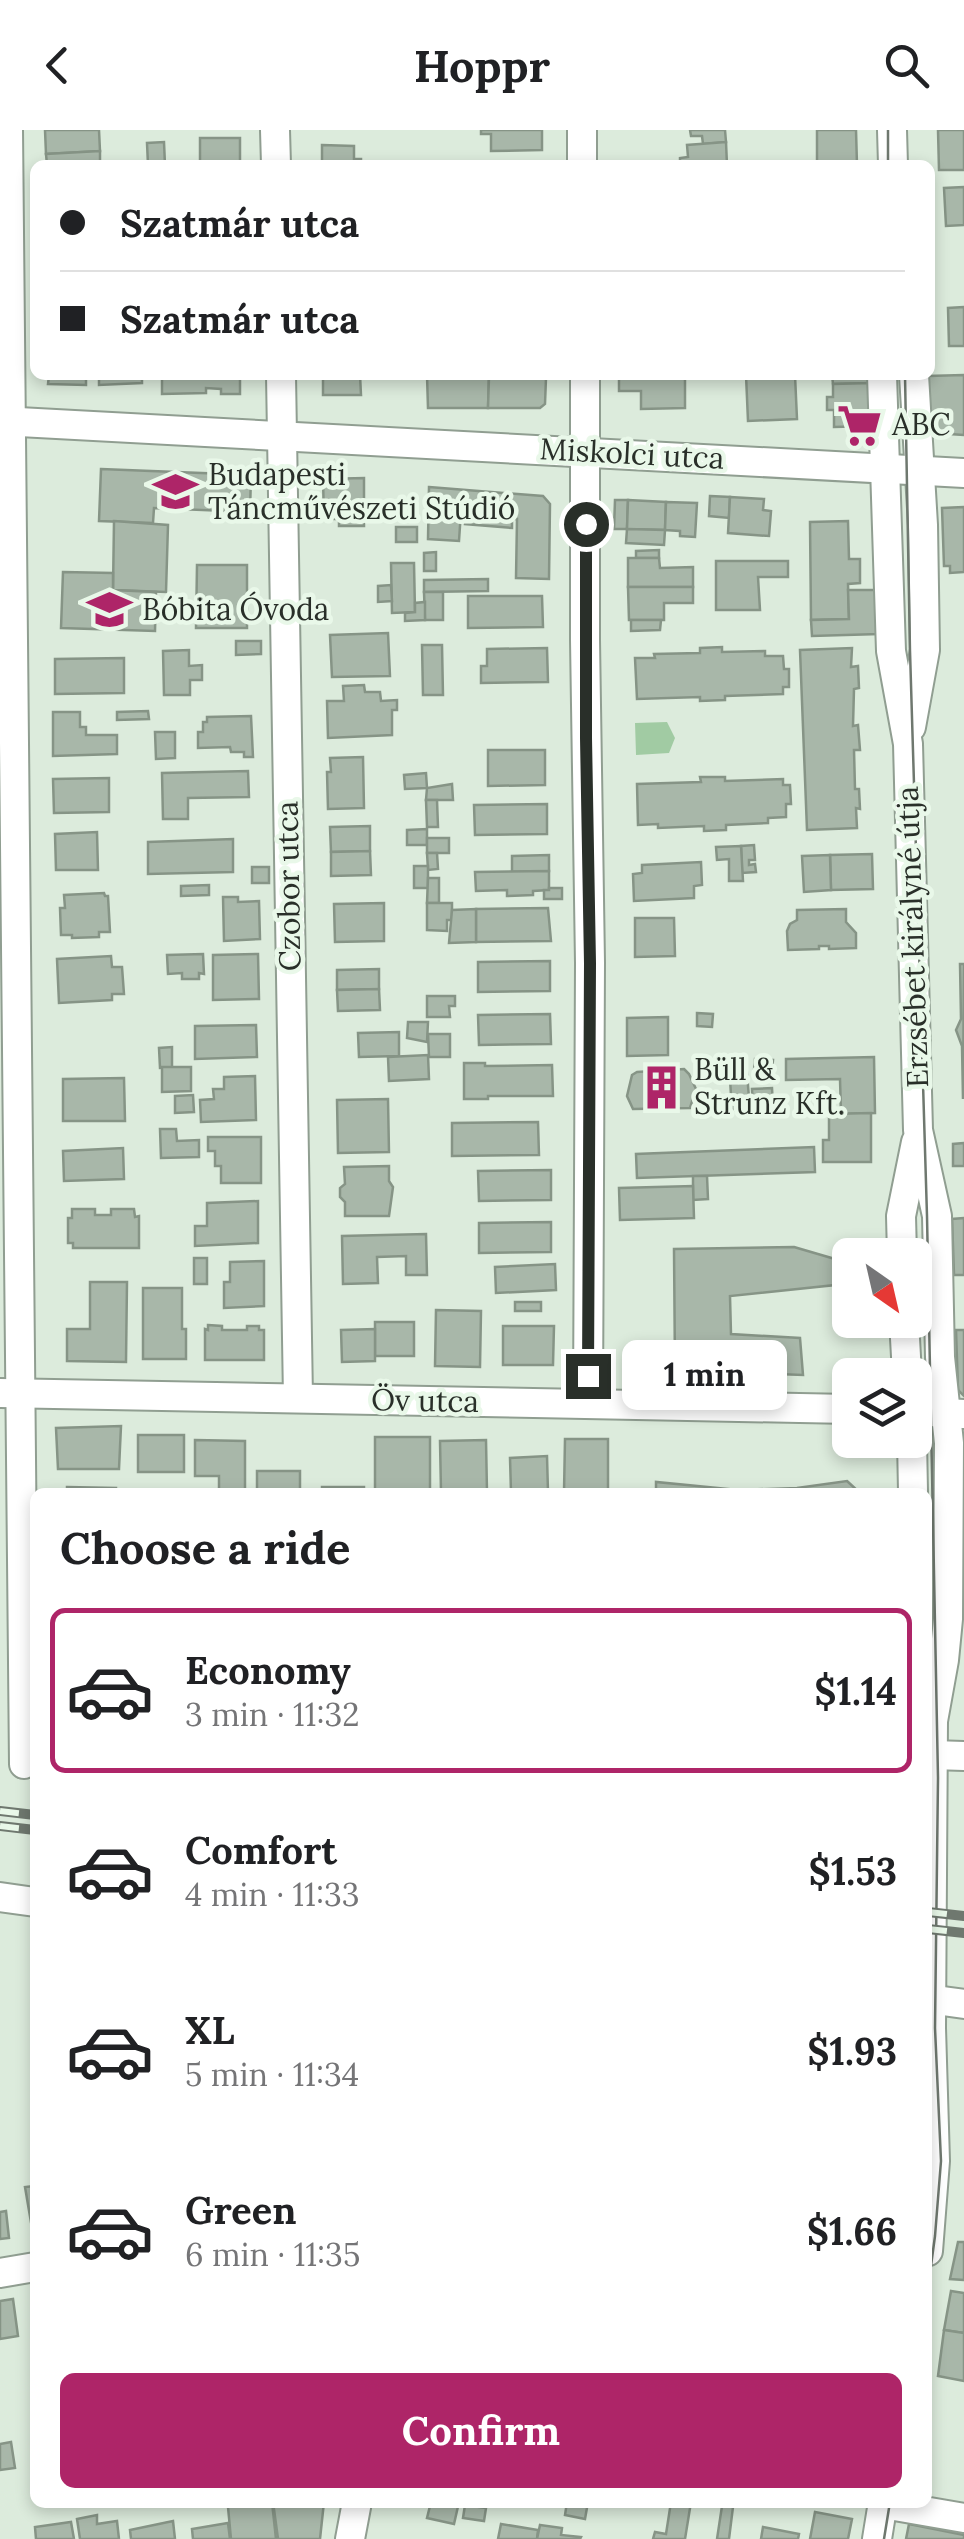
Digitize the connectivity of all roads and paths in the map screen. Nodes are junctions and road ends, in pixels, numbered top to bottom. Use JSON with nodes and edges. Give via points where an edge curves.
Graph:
{"nodes":[{"id":1,"x":8,"y":130,"type":"edge"},
{"id":2,"x":275,"y":130,"type":"edge"},
{"id":3,"x":582,"y":130,"type":"edge"},
{"id":4,"x":892,"y":130,"type":"edge"},
{"id":5,"x":276,"y":160,"type":"edge"},
{"id":6,"x":582,"y":160,"type":"edge"},
{"id":7,"x":893,"y":160,"type":"edge"},
{"id":8,"x":281,"y":380,"type":"edge"},
{"id":9,"x":585,"y":380,"type":"edge"},
{"id":10,"x":882,"y":380,"type":"edge"},
{"id":11,"x":914,"y":380,"type":"edge"},
{"id":12,"x":6,"y":422,"type":"edge"},
{"id":13,"x":282,"y":436,"type":"junction"},
{"id":14,"x":586,"y":452,"type":"junction"},
{"id":15,"x":886,"y":468,"type":"junction"},
{"id":16,"x":920,"y":470,"type":"junction"},
{"id":17,"x":964,"y":473,"type":"edge"},
{"id":18,"x":908,"y":744,"type":"junction"},
{"id":19,"x":918,"y":1130,"type":"junction"},
{"id":20,"x":902,"y":1238,"type":"edge"},
{"id":21,"x":10,"y":1393,"type":"edge"},
{"id":22,"x":298,"y":1398,"type":"junction"},
{"id":23,"x":588,"y":1404,"type":"junction"},
{"id":24,"x":832,"y":1409,"type":"edge"},
{"id":25,"x":956,"y":1414,"type":"edge"},
{"id":26,"x":912,"y":1458,"type":"edge"},
{"id":27,"x":912,"y":1488,"type":"edge"},
{"id":28,"x":932,"y":1701,"type":"edge"},
{"id":29,"x":932,"y":1739,"type":"edge"},
{"id":30,"x":933,"y":1755,"type":"junction"},
{"id":31,"x":964,"y":1756,"type":"edge"},
{"id":32,"x":20,"y":1763,"type":"edge"},
{"id":33,"x":0,"y":1898,"type":"edge"},
{"id":34,"x":30,"y":1901,"type":"edge"},
{"id":35,"x":932,"y":1948,"type":"edge"},
{"id":36,"x":932,"y":2000,"type":"edge"},
{"id":37,"x":964,"y":2004,"type":"edge"},
{"id":38,"x":932,"y":2064,"type":"edge"},
{"id":39,"x":932,"y":2199,"type":"edge"},
{"id":40,"x":30,"y":2269,"type":"edge"},
{"id":41,"x":0,"y":2274,"type":"edge"},
{"id":42,"x":355,"y":2508,"type":"edge"},
{"id":43,"x":884,"y":2508,"type":"edge"},
{"id":44,"x":908,"y":2508,"type":"edge"},
{"id":45,"x":964,"y":2518,"type":"edge"},
{"id":46,"x":350,"y":2539,"type":"edge"},
{"id":47,"x":877,"y":2539,"type":"edge"}],
"edges":[{"from":1,"to":12,"type":"street"},
{"from":2,"to":5,"type":"street"},
{"from":3,"to":6,"type":"street"},
{"from":4,"to":7,"type":"street"},
{"from":8,"to":13,"type":"street","name":"Czobor utca"},
{"from":9,"to":14,"type":"street"},
{"from":10,"to":15,"type":"street","name":"Erzsébet királyné útja"},
{"from":11,"to":16,"type":"street","name":"Erzsébet királyné útja"},
{"from":12,"to":13,"type":"street","name":"Miskolci utca"},
{"from":12,"to":21,"type":"street"},
{"from":13,"to":14,"type":"street","name":"Miskolci utca"},
{"from":13,"to":22,"type":"street","name":"Czobor utca"},
{"from":14,"to":15,"type":"street","name":"Miskolci utca"},
{"from":14,"to":23,"type":"street"},
{"from":15,"to":16,"type":"street","name":"Miskolci utca"},
{"from":15,"to":18,"type":"street","name":"Erzsébet királyné útja","via":[[891,650]]},
{"from":16,"to":17,"type":"street","name":"Miskolci utca"},
{"from":16,"to":18,"type":"street","name":"Erzsébet királyné útja","via":[[925,650]]},
{"from":18,"to":19,"type":"street","name":"Erzsébet királyné útja"},
{"from":19,"to":20,"type":"street","name":"Erzsébet királyné útja"},
{"from":19,"to":25,"type":"street","name":"Erzsébet királyné útja","via":[[937,1216],[940,1357]]},
{"from":21,"to":22,"type":"street","name":"Öv utca"},
{"from":21,"to":32,"type":"street"},
{"from":22,"to":23,"type":"street","name":"Öv utca"},
{"from":23,"to":24,"type":"street","name":"Öv utca"},
{"from":25,"to":28,"type":"street","name":"Erzsébet királyné útja","via":[[948,1619]]},
{"from":26,"to":27,"type":"street"},
{"from":29,"to":30,"type":"street","name":"Erzsébet királyné útja"},
{"from":30,"to":31,"type":"street"},
{"from":30,"to":35,"type":"street","name":"Erzsébet királyné útja"},
{"from":33,"to":34,"type":"street"},
{"from":36,"to":37,"type":"street"},
{"from":38,"to":39,"type":"street","name":"Erzsébet királyné útja"},
{"from":40,"to":41,"type":"street"},
{"from":42,"to":46,"type":"street"},
{"from":43,"to":47,"type":"street"},
{"from":44,"to":45,"type":"street"}]}
